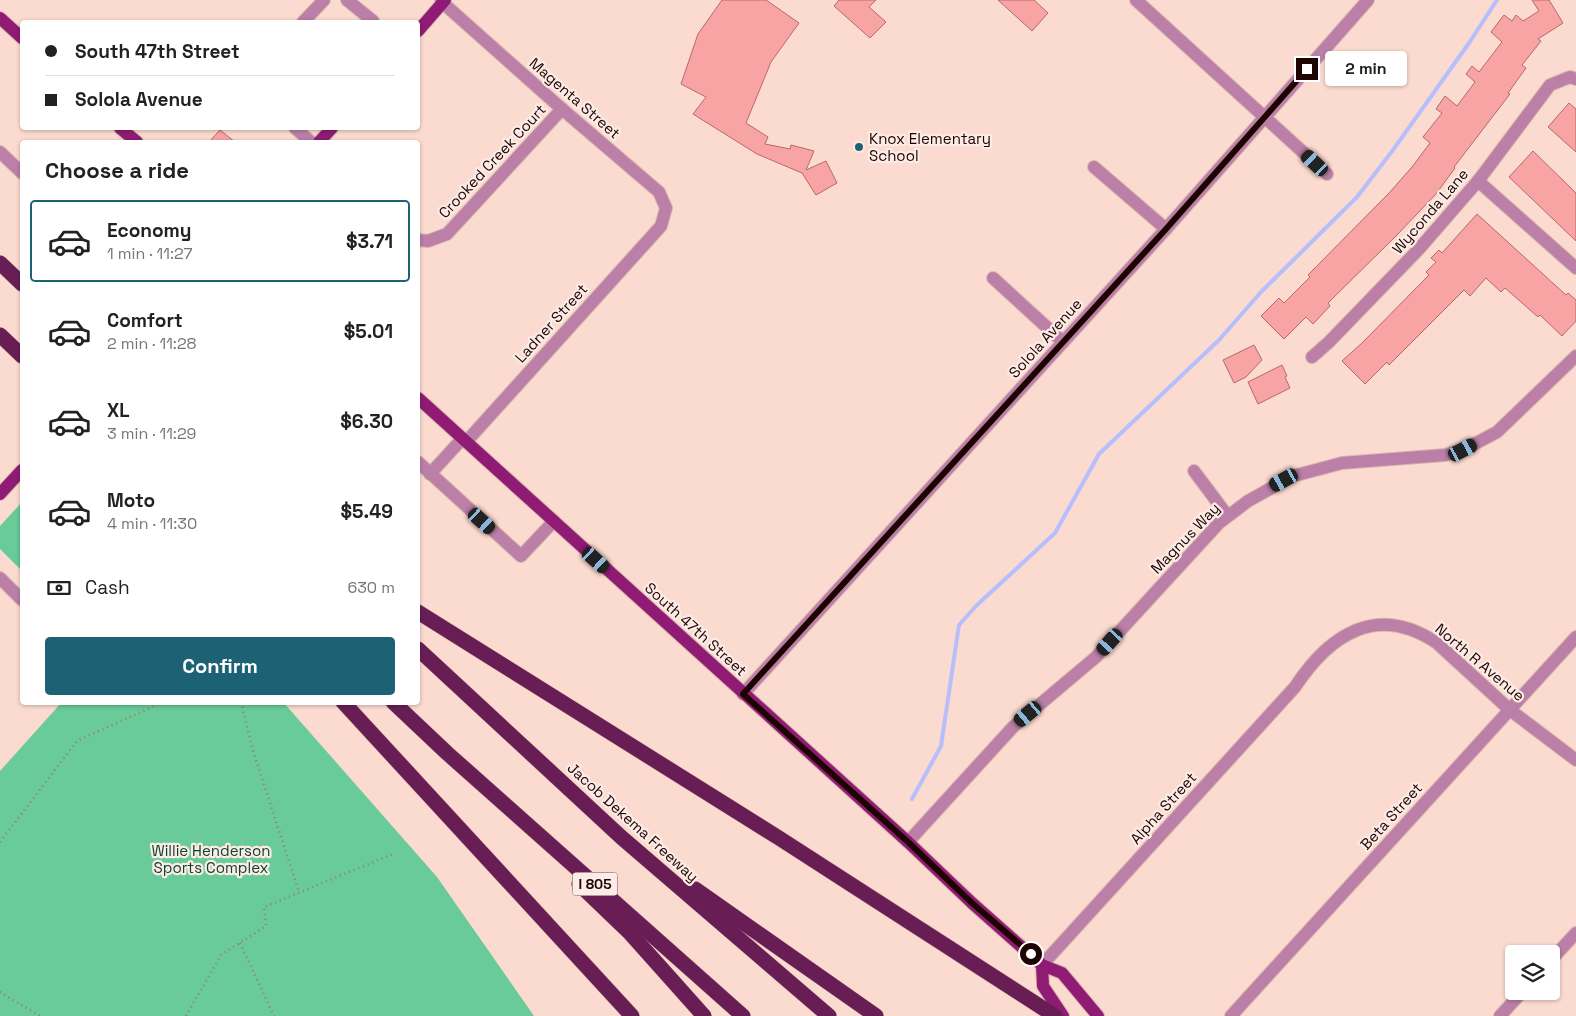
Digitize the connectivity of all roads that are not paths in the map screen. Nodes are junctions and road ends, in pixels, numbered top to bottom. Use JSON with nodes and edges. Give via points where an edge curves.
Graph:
{"nodes":[{"id":1,"x":324,"y":0,"type":"edge"},
{"id":2,"x":347,"y":0,"type":"edge"},
{"id":3,"x":428,"y":0,"type":"edge"},
{"id":4,"x":1136,"y":0,"type":"edge"},
{"id":5,"x":1368,"y":0,"type":"edge"},
{"id":6,"x":443,"y":1,"type":"edge"},
{"id":7,"x":0,"y":18,"type":"edge"},
{"id":8,"x":305,"y":20,"type":"edge"},
{"id":9,"x":371,"y":20,"type":"edge"},
{"id":10,"x":420,"y":29,"type":"edge"},
{"id":11,"x":20,"y":36,"type":"edge"},
{"id":12,"x":1570,"y":79,"type":"edge"},
{"id":13,"x":562,"y":109,"type":"junction"},
{"id":14,"x":1264,"y":117,"type":"junction"},
{"id":15,"x":122,"y":130,"type":"edge"},
{"id":16,"x":297,"y":130,"type":"edge"},
{"id":17,"x":330,"y":130,"type":"edge"},
{"id":18,"x":135,"y":140,"type":"edge"},
{"id":19,"x":309,"y":140,"type":"edge"},
{"id":20,"x":321,"y":140,"type":"edge"},
{"id":21,"x":0,"y":152,"type":"edge"},
{"id":22,"x":1094,"y":167,"type":"dead end"},
{"id":23,"x":20,"y":171,"type":"edge"},
{"id":24,"x":1327,"y":174,"type":"dead end"},
{"id":25,"x":1478,"y":181,"type":"junction"},
{"id":26,"x":661,"y":226,"type":"joint"},
{"id":27,"x":1166,"y":229,"type":"junction"},
{"id":28,"x":420,"y":240,"type":"edge"},
{"id":29,"x":0,"y":263,"type":"edge"},
{"id":30,"x":1576,"y":268,"type":"edge"},
{"id":31,"x":993,"y":278,"type":"dead end"},
{"id":32,"x":20,"y":282,"type":"edge"},
{"id":33,"x":0,"y":335,"type":"edge"},
{"id":34,"x":1063,"y":342,"type":"junction"},
{"id":35,"x":20,"y":354,"type":"edge"},
{"id":36,"x":1576,"y":356,"type":"edge"},
{"id":37,"x":1312,"y":357,"type":"dead end"},
{"id":38,"x":420,"y":400,"type":"edge"},
{"id":39,"x":464,"y":440,"type":"junction"},
{"id":40,"x":420,"y":464,"type":"edge"},
{"id":41,"x":1194,"y":471,"type":"dead end"},
{"id":42,"x":20,"y":472,"type":"edge"},
{"id":43,"x":430,"y":474,"type":"junction"},
{"id":44,"x":0,"y":494,"type":"edge"},
{"id":45,"x":1227,"y":515,"type":"junction"},
{"id":46,"x":554,"y":522,"type":"junction"},
{"id":47,"x":0,"y":578,"type":"edge"},
{"id":48,"x":20,"y":598,"type":"edge"},
{"id":49,"x":420,"y":613,"type":"edge"},
{"id":50,"x":1576,"y":637,"type":"edge"},
{"id":51,"x":420,"y":651,"type":"edge"},
{"id":52,"x":1306,"y":671,"type":"joint"},
{"id":53,"x":743,"y":694,"type":"junction"},
{"id":54,"x":346,"y":705,"type":"edge"},
{"id":55,"x":396,"y":705,"type":"edge"},
{"id":56,"x":1510,"y":710,"type":"junction"},
{"id":57,"x":447,"y":753,"type":"junction"},
{"id":58,"x":1576,"y":760,"type":"edge"},
{"id":59,"x":621,"y":837,"type":"junction"},
{"id":60,"x":908,"y":842,"type":"junction"},
{"id":61,"x":1576,"y":933,"type":"edge"},
{"id":62,"x":1560,"y":950,"type":"edge"},
{"id":63,"x":1042,"y":964,"type":"junction"},
{"id":64,"x":1514,"y":1000,"type":"edge"},
{"id":65,"x":632,"y":1016,"type":"edge"},
{"id":66,"x":704,"y":1016,"type":"edge"},
{"id":67,"x":743,"y":1016,"type":"edge"},
{"id":68,"x":829,"y":1016,"type":"edge"},
{"id":69,"x":876,"y":1016,"type":"edge"},
{"id":70,"x":1055,"y":1016,"type":"edge"},
{"id":71,"x":1063,"y":1016,"type":"edge"},
{"id":72,"x":1098,"y":1016,"type":"edge"},
{"id":73,"x":1231,"y":1016,"type":"edge"},
{"id":74,"x":1500,"y":1016,"type":"edge"}],
"edges":[{"from":1,"to":8,"type":"street"},
{"from":2,"to":9,"type":"street"},
{"from":3,"to":6,"type":"street"},
{"from":4,"to":14,"type":"street"},
{"from":5,"to":14,"type":"street","name":"Solola Avenue"},
{"from":6,"to":10,"type":"main road"},
{"from":6,"to":13,"type":"street","name":"Magenta Street"},
{"from":7,"to":11,"type":"main road"},
{"from":12,"to":25,"type":"street","name":"Wyconda Lane","via":[[1550,85]]},
{"from":13,"to":26,"type":"street","name":"Magenta Street","via":[[659,192],[666,208]]},
{"from":13,"to":28,"type":"street","name":"Crooked Creek Court","via":[[446,234],[428,241]]},
{"from":14,"to":24,"type":"street"},
{"from":14,"to":27,"type":"street","name":"Solola Avenue"},
{"from":15,"to":18,"type":"main road"},
{"from":16,"to":19,"type":"street"},
{"from":17,"to":20,"type":"main road"},
{"from":21,"to":23,"type":"street"},
{"from":22,"to":27,"type":"street"},
{"from":25,"to":30,"type":"street"},
{"from":25,"to":37,"type":"street","name":"Wyconda Lane","via":[[1407,262]]},
{"from":26,"to":39,"type":"street","name":"Ladner Street"},
{"from":27,"to":34,"type":"street","name":"Solola Avenue"},
{"from":29,"to":32,"type":"highway"},
{"from":31,"to":34,"type":"street"},
{"from":33,"to":35,"type":"highway"},
{"from":34,"to":53,"type":"street","name":"Solola Avenue"},
{"from":36,"to":45,"type":"street","name":"Magnus Way","via":[[1497,432],[1463,450],[1445,455],[1342,463],[1293,476]]},
{"from":38,"to":39,"type":"main road","name":"South 47th Street"},
{"from":39,"to":43,"type":"street","name":"Ladner Street"},
{"from":39,"to":46,"type":"main road","name":"South 47th Street"},
{"from":40,"to":43,"type":"street"},
{"from":41,"to":45,"type":"street"},
{"from":42,"to":44,"type":"main road"},
{"from":43,"to":46,"type":"street","via":[[521,556]]},
{"from":45,"to":60,"type":"street","name":"Magnus Way","via":[[1096,657],[1013,727]]},
{"from":46,"to":53,"type":"main road","name":"South 47th Street"},
{"from":47,"to":48,"type":"street"},
{"from":49,"to":70,"type":"highway"},
{"from":50,"to":56,"type":"street","name":"Beta Street"},
{"from":51,"to":59,"type":"highway","name":"Jacob Dekema Freeway"},
{"from":52,"to":56,"type":"street","name":"North R Avenue","via":[[1346,634],[1377,626],[1404,628],[1437,643]]},
{"from":52,"to":63,"type":"street","name":"Alpha Street","via":[[1295,687]]},
{"from":53,"to":60,"type":"main road","name":"South 47th Street"},
{"from":54,"to":65,"type":"highway"},
{"from":55,"to":57,"type":"highway","number":"I 805"},
{"from":56,"to":58,"type":"street","name":"North R Avenue"},
{"from":56,"to":73,"type":"street","name":"Beta Street"},
{"from":57,"to":66,"type":"highway","via":[[629,932]]},
{"from":57,"to":67,"type":"highway","number":"I 805"},
{"from":59,"to":68,"type":"highway","name":"Jacob Dekema Freeway"},
{"from":59,"to":69,"type":"highway"},
{"from":60,"to":63,"type":"main road","name":"South 47th Street"},
{"from":61,"to":62,"type":"street"},
{"from":63,"to":71,"type":"main road","via":[[1044,986]]},
{"from":63,"to":72,"type":"main road","name":"South 47th Street","via":[[1062,973]]},
{"from":64,"to":74,"type":"street"}]}
